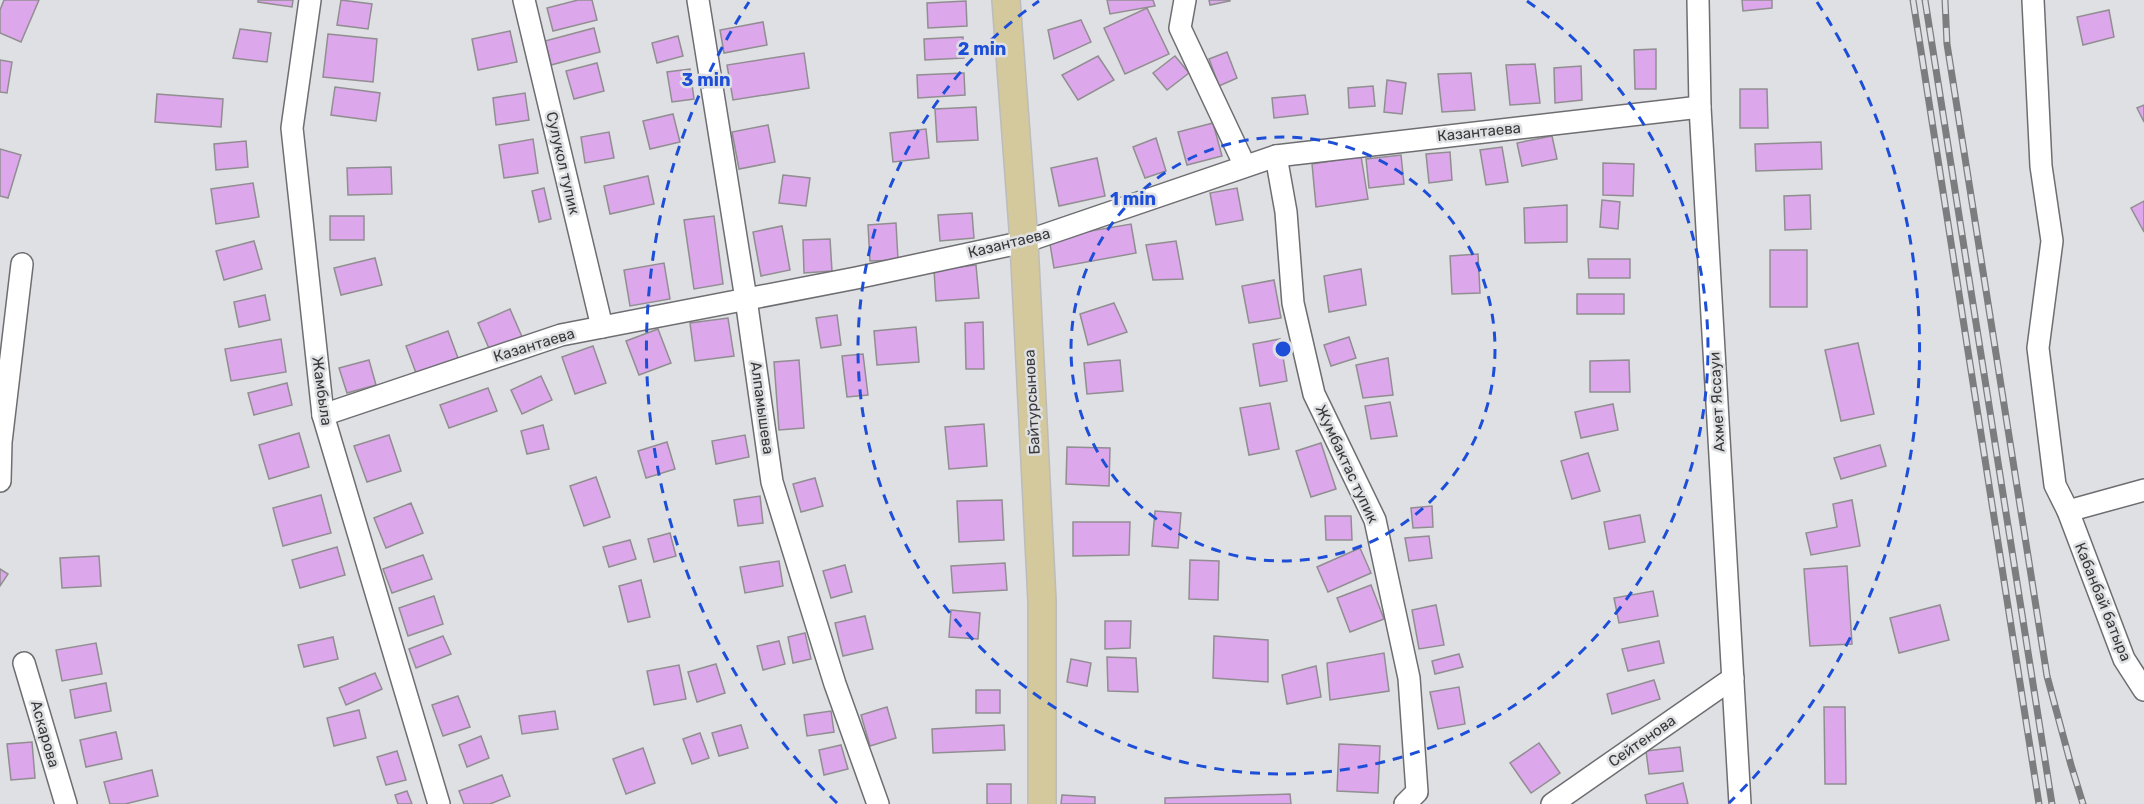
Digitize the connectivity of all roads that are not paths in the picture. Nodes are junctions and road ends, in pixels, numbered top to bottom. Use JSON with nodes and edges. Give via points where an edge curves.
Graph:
{"nodes":[{"id":1,"x":310,"y":0,"type":"edge"},
{"id":2,"x":524,"y":0,"type":"edge"},
{"id":3,"x":698,"y":0,"type":"edge"},
{"id":4,"x":1006,"y":0,"type":"edge"},
{"id":5,"x":1185,"y":0,"type":"edge"},
{"id":6,"x":1698,"y":0,"type":"edge"},
{"id":7,"x":2033,"y":0,"type":"edge"},
{"id":8,"x":1700,"y":107,"type":"junction"},
{"id":9,"x":1276,"y":156,"type":"junction"},
{"id":10,"x":1245,"y":166,"type":"junction"},
{"id":11,"x":1024,"y":242,"type":"junction"},
{"id":12,"x":22,"y":264,"type":"dead end"},
{"id":13,"x":746,"y":299,"type":"junction"},
{"id":14,"x":602,"y":327,"type":"junction"},
{"id":15,"x":323,"y":415,"type":"junction"},
{"id":16,"x":1,"y":442,"type":"edge"},
{"id":17,"x":0,"y":481,"type":"edge"},
{"id":18,"x":2144,"y":490,"type":"edge"},
{"id":19,"x":2068,"y":511,"type":"junction"},
{"id":20,"x":24,"y":663,"type":"dead end"},
{"id":21,"x":1733,"y":678,"type":"junction"},
{"id":22,"x":2144,"y":690,"type":"edge"},
{"id":23,"x":66,"y":804,"type":"edge"},
{"id":24,"x":439,"y":804,"type":"edge"},
{"id":25,"x":878,"y":804,"type":"edge"},
{"id":26,"x":1042,"y":804,"type":"edge"},
{"id":27,"x":1405,"y":804,"type":"edge"},
{"id":28,"x":1552,"y":804,"type":"edge"},
{"id":29,"x":1740,"y":804,"type":"edge"}],
"edges":[{"from":1,"to":15,"type":"street","name":"Жамбыла","via":[[292,128]]},
{"from":2,"to":14,"type":"street","name":"Сулукол тупик"},
{"from":3,"to":13,"type":"street","name":"Алпамышева"},
{"from":4,"to":11,"type":"main road","name":"Байтурсынова"},
{"from":5,"to":10,"type":"street","via":[[1180,28]]},
{"from":6,"to":8,"type":"street","name":"Ахмет Яссауи"},
{"from":7,"to":19,"type":"street","name":"Кабанбай батыра","via":[[2041,166],[2052,241],[2038,348],[2055,485]]},
{"from":8,"to":9,"type":"street","name":"Казантаева"},
{"from":8,"to":21,"type":"street","name":"Ахмет Яссауи"},
{"from":9,"to":10,"type":"street","name":"Казантаева"},
{"from":9,"to":27,"type":"street","name":"Жумбактас тупик","via":[[1286,212],[1293,303],[1314,394],[1375,520],[1409,678],[1417,792]]},
{"from":10,"to":11,"type":"street","name":"Казантаева"},
{"from":11,"to":13,"type":"street","name":"Казантаева"},
{"from":11,"to":26,"type":"main road","name":"Байтурсынова","via":[[1042,601]]},
{"from":12,"to":16,"type":"street"},
{"from":13,"to":14,"type":"street","name":"Казантаева"},
{"from":13,"to":25,"type":"street","name":"Алпамышева","via":[[772,482],[835,684]]},
{"from":14,"to":15,"type":"street","name":"Казантаева","via":[[561,335]]},
{"from":15,"to":24,"type":"street","name":"Жамбыла"},
{"from":16,"to":17,"type":"street"},
{"from":18,"to":19,"type":"street"},
{"from":19,"to":22,"type":"street","name":"Кабанбай батыра","via":[[2124,659]]},
{"from":20,"to":23,"type":"street","name":"Аскарова"},
{"from":21,"to":28,"type":"street","name":"Сейтенова"},
{"from":21,"to":29,"type":"street","name":"Ахмет Яссауи"}]}
